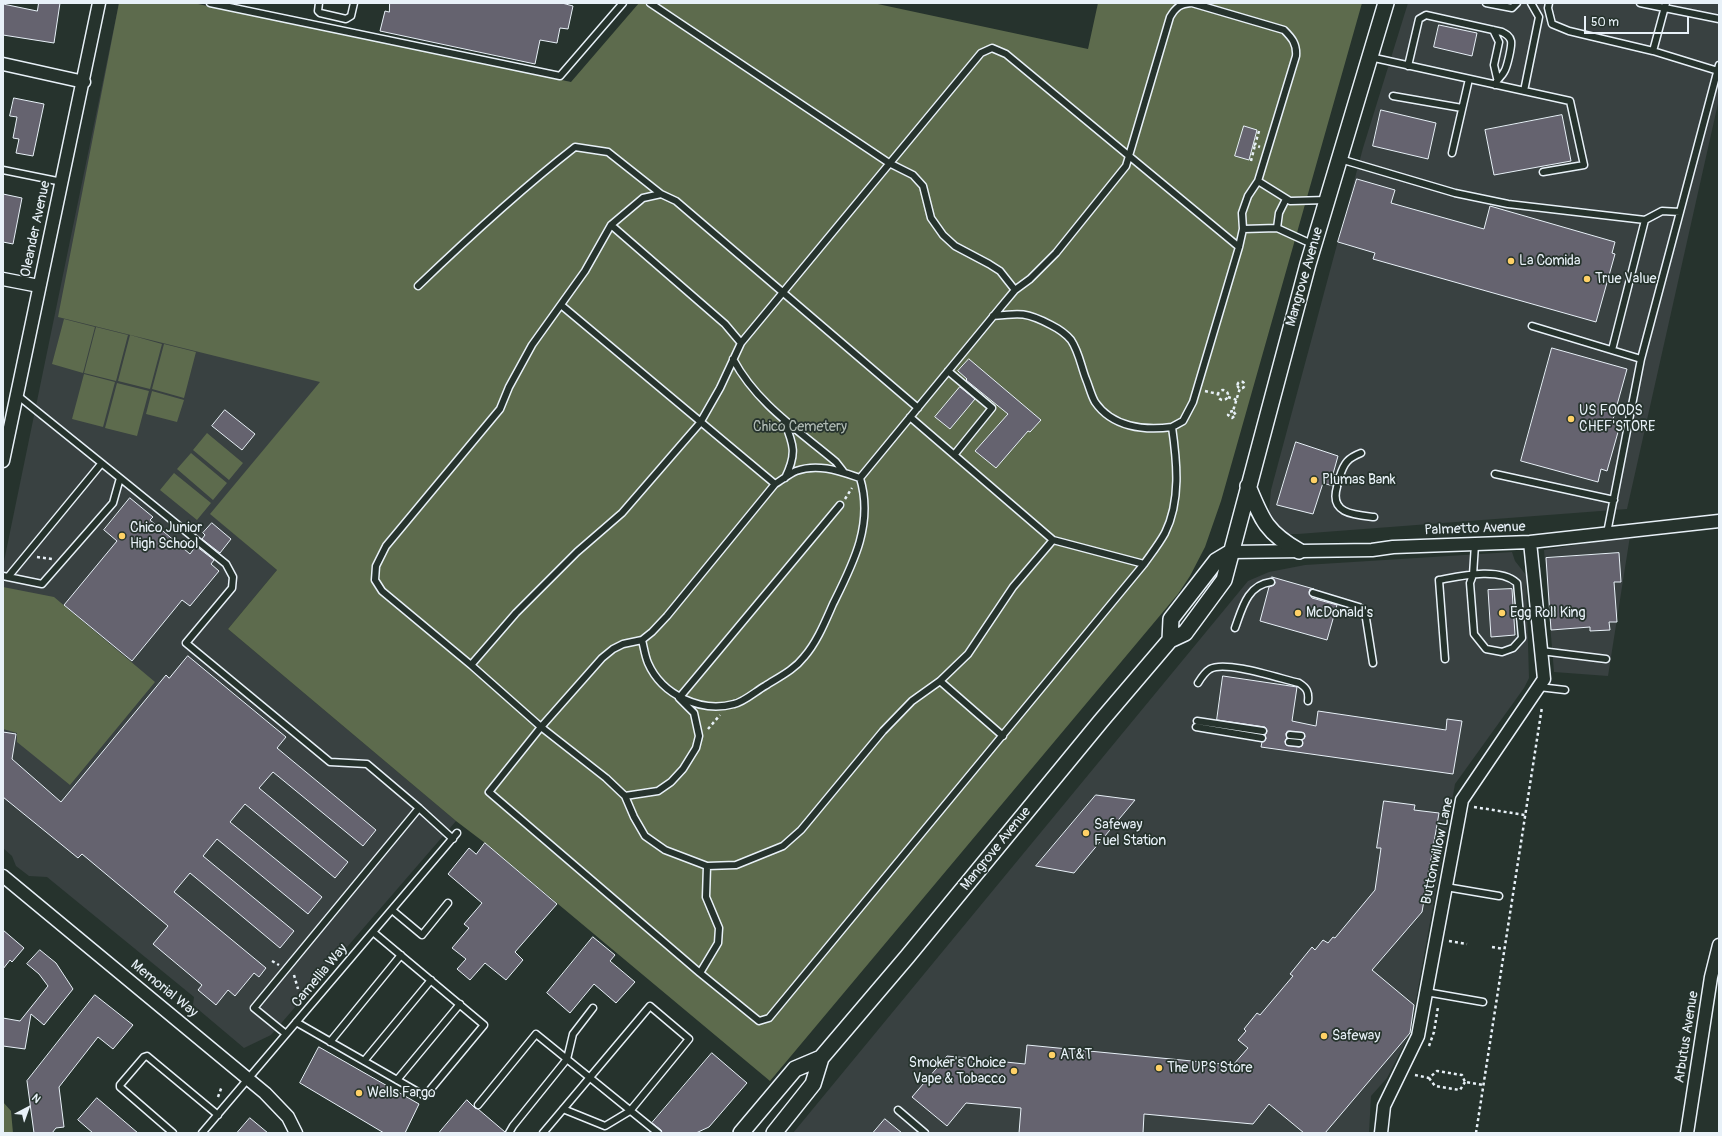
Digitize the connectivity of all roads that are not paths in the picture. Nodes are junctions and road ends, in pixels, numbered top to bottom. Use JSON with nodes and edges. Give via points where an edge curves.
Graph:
{"nodes":[{"id":1,"x":99,"y":3,"type":"edge"},
{"id":2,"x":210,"y":3,"type":"edge"},
{"id":3,"x":319,"y":3,"type":"edge"},
{"id":4,"x":354,"y":3,"type":"edge"},
{"id":5,"x":623,"y":3,"type":"edge"},
{"id":6,"x":650,"y":3,"type":"edge"},
{"id":7,"x":1192,"y":3,"type":"edge"},
{"id":8,"x":1386,"y":3,"type":"edge"},
{"id":9,"x":1486,"y":3,"type":"edge"},
{"id":10,"x":1518,"y":3,"type":"edge"},
{"id":11,"x":1531,"y":3,"type":"edge"},
{"id":12,"x":1549,"y":3,"type":"edge"},
{"id":13,"x":1640,"y":3,"type":"edge"},
{"id":14,"x":1666,"y":5,"type":"edge"},
{"id":15,"x":1719,"y":19,"type":"edge"},
{"id":16,"x":1493,"y":30,"type":"junction"},
{"id":17,"x":1653,"y":51,"type":"junction"},
{"id":18,"x":1370,"y":57,"type":"junction"},
{"id":19,"x":3,"y":64,"type":"edge"},
{"id":20,"x":1408,"y":66,"type":"junction"},
{"id":21,"x":1718,"y":68,"type":"edge"},
{"id":22,"x":1497,"y":78,"type":"junction"},
{"id":23,"x":1469,"y":79,"type":"junction"},
{"id":24,"x":84,"y":82,"type":"junction"},
{"id":25,"x":1495,"y":85,"type":"junction"},
{"id":26,"x":1524,"y":91,"type":"junction"},
{"id":27,"x":1393,"y":96,"type":"dead end"},
{"id":28,"x":1462,"y":108,"type":"junction"},
{"id":29,"x":1452,"y":153,"type":"dead end"},
{"id":30,"x":1129,"y":157,"type":"junction"},
{"id":31,"x":1340,"y":159,"type":"junction"},
{"id":32,"x":889,"y":163,"type":"junction"},
{"id":33,"x":3,"y":170,"type":"edge"},
{"id":34,"x":1543,"y":172,"type":"dead end"},
{"id":35,"x":1258,"y":181,"type":"junction"},
{"id":36,"x":62,"y":182,"type":"junction"},
{"id":37,"x":662,"y":194,"type":"junction"},
{"id":38,"x":1286,"y":199,"type":"junction"},
{"id":39,"x":1327,"y":200,"type":"junction"},
{"id":40,"x":1680,"y":212,"type":"junction"},
{"id":41,"x":1645,"y":220,"type":"junction"},
{"id":42,"x":611,"y":226,"type":"junction"},
{"id":43,"x":1277,"y":228,"type":"junction"},
{"id":44,"x":1243,"y":229,"type":"junction"},
{"id":45,"x":1314,"y":245,"type":"junction"},
{"id":46,"x":1239,"y":248,"type":"junction"},
{"id":47,"x":3,"y":279,"type":"edge"},
{"id":48,"x":39,"y":286,"type":"junction"},
{"id":49,"x":418,"y":286,"type":"dead end"},
{"id":50,"x":1015,"y":290,"type":"junction"},
{"id":51,"x":783,"y":293,"type":"junction"},
{"id":52,"x":562,"y":305,"type":"junction"},
{"id":53,"x":993,"y":316,"type":"junction"},
{"id":54,"x":1532,"y":326,"type":"dead end"},
{"id":55,"x":741,"y":343,"type":"junction"},
{"id":56,"x":1612,"y":350,"type":"junction"},
{"id":57,"x":733,"y":359,"type":"junction"},
{"id":58,"x":1642,"y":360,"type":"junction"},
{"id":59,"x":948,"y":371,"type":"junction"},
{"id":60,"x":16,"y":395,"type":"junction"},
{"id":61,"x":918,"y":408,"type":"junction"},
{"id":62,"x":910,"y":417,"type":"junction"},
{"id":63,"x":784,"y":419,"type":"junction"},
{"id":64,"x":700,"y":423,"type":"junction"},
{"id":65,"x":1172,"y":427,"type":"junction"},
{"id":66,"x":1361,"y":453,"type":"dead end"},
{"id":67,"x":4,"y":455,"type":"edge"},
{"id":68,"x":954,"y":455,"type":"junction"},
{"id":69,"x":101,"y":464,"type":"junction"},
{"id":70,"x":844,"y":472,"type":"junction"},
{"id":71,"x":1495,"y":474,"type":"dead end"},
{"id":72,"x":1340,"y":476,"type":"dead end"},
{"id":73,"x":120,"y":478,"type":"junction"},
{"id":74,"x":785,"y":478,"type":"junction"},
{"id":75,"x":860,"y":478,"type":"junction"},
{"id":76,"x":775,"y":484,"type":"junction"},
{"id":77,"x":1248,"y":486,"type":"junction"},
{"id":78,"x":1337,"y":487,"type":"dead end"},
{"id":79,"x":1614,"y":500,"type":"junction"},
{"id":80,"x":840,"y":505,"type":"road end"},
{"id":81,"x":1374,"y":516,"type":"dead end"},
{"id":82,"x":1719,"y":521,"type":"edge"},
{"id":83,"x":1607,"y":533,"type":"junction"},
{"id":84,"x":1053,"y":540,"type":"junction"},
{"id":85,"x":1530,"y":542,"type":"junction"},
{"id":86,"x":1475,"y":544,"type":"junction"},
{"id":87,"x":1299,"y":551,"type":"junction"},
{"id":88,"x":1231,"y":552,"type":"junction"},
{"id":89,"x":1144,"y":564,"type":"junction"},
{"id":90,"x":1473,"y":575,"type":"junction"},
{"id":91,"x":6,"y":577,"type":"edge"},
{"id":92,"x":1271,"y":582,"type":"dead end"},
{"id":93,"x":1313,"y":593,"type":"dead end"},
{"id":94,"x":1234,"y":628,"type":"dead end"},
{"id":95,"x":642,"y":640,"type":"junction"},
{"id":96,"x":1541,"y":651,"type":"junction"},
{"id":97,"x":1445,"y":659,"type":"dead end"},
{"id":98,"x":1606,"y":659,"type":"dead end"},
{"id":99,"x":1373,"y":663,"type":"dead end"},
{"id":100,"x":471,"y":665,"type":"junction"},
{"id":101,"x":940,"y":681,"type":"junction"},
{"id":102,"x":1198,"y":683,"type":"dead end"},
{"id":103,"x":1539,"y":687,"type":"junction"},
{"id":104,"x":1565,"y":690,"type":"dead end"},
{"id":105,"x":679,"y":698,"type":"junction"},
{"id":106,"x":1308,"y":701,"type":"dead end"},
{"id":107,"x":541,"y":727,"type":"junction"},
{"id":108,"x":1263,"y":731,"type":"dead end"},
{"id":109,"x":1290,"y":735,"type":"dead end"},
{"id":110,"x":1003,"y":736,"type":"junction"},
{"id":111,"x":1301,"y":736,"type":"dead end"},
{"id":112,"x":1262,"y":738,"type":"dead end"},
{"id":113,"x":1289,"y":742,"type":"dead end"},
{"id":114,"x":1299,"y":743,"type":"dead end"},
{"id":115,"x":625,"y":796,"type":"junction"},
{"id":116,"x":419,"y":808,"type":"junction"},
{"id":117,"x":457,"y":834,"type":"dead end"},
{"id":118,"x":453,"y":839,"type":"junction"},
{"id":119,"x":707,"y":866,"type":"junction"},
{"id":120,"x":3,"y":876,"type":"edge"},
{"id":121,"x":1446,"y":887,"type":"junction"},
{"id":122,"x":1498,"y":896,"type":"dead end"},
{"id":123,"x":448,"y":903,"type":"dead end"},
{"id":124,"x":392,"y":910,"type":"junction"},
{"id":125,"x":374,"y":932,"type":"junction"},
{"id":126,"x":1719,"y":945,"type":"edge"},
{"id":127,"x":401,"y":955,"type":"junction"},
{"id":128,"x":700,"y":973,"type":"junction"},
{"id":129,"x":1715,"y":977,"type":"edge"},
{"id":130,"x":432,"y":980,"type":"junction"},
{"id":131,"x":1426,"y":992,"type":"junction"},
{"id":132,"x":1483,"y":1002,"type":"dead end"},
{"id":133,"x":460,"y":1004,"type":"junction"},
{"id":134,"x":593,"y":1008,"type":"dead end"},
{"id":135,"x":296,"y":1022,"type":"junction"},
{"id":136,"x":286,"y":1034,"type":"junction"},
{"id":137,"x":330,"y":1042,"type":"junction"},
{"id":138,"x":821,"y":1058,"type":"junction"},
{"id":139,"x":566,"y":1059,"type":"junction"},
{"id":140,"x":364,"y":1061,"type":"junction"},
{"id":141,"x":248,"y":1078,"type":"junction"},
{"id":142,"x":590,"y":1078,"type":"junction"},
{"id":143,"x":397,"y":1080,"type":"junction"},
{"id":144,"x":478,"y":1105,"type":"dead end"},
{"id":145,"x":563,"y":1109,"type":"junction"},
{"id":146,"x":898,"y":1110,"type":"dead end"},
{"id":147,"x":630,"y":1111,"type":"junction"},
{"id":148,"x":218,"y":1115,"type":"junction"},
{"id":149,"x":173,"y":1133,"type":"edge"},
{"id":150,"x":202,"y":1133,"type":"edge"},
{"id":151,"x":296,"y":1133,"type":"edge"},
{"id":152,"x":509,"y":1133,"type":"edge"},
{"id":153,"x":543,"y":1133,"type":"edge"},
{"id":154,"x":658,"y":1133,"type":"edge"},
{"id":155,"x":741,"y":1133,"type":"edge"},
{"id":156,"x":774,"y":1133,"type":"edge"},
{"id":157,"x":925,"y":1133,"type":"edge"},
{"id":158,"x":1381,"y":1133,"type":"edge"},
{"id":159,"x":1687,"y":1133,"type":"edge"}],
"edges":[{"from":1,"to":24,"type":"street","name":"Oleander Avenue"},
{"from":2,"to":5,"type":"lane","via":[[560,76]]},
{"from":3,"to":4,"type":"lane","via":[[320,14],[346,19],[351,16]]},
{"from":6,"to":32,"type":"lane"},
{"from":7,"to":30,"type":"lane","via":[[1181,4],[1170,17]]},
{"from":7,"to":35,"type":"lane","via":[[1284,30],[1292,38],[1296,48],[1296,56]]},
{"from":8,"to":18,"type":"street","name":"Mangrove Avenue"},
{"from":9,"to":10,"type":"lane","via":[[1512,8]]},
{"from":11,"to":26,"type":"lane","via":[[1539,17]]},
{"from":12,"to":17,"type":"lane","via":[[1552,24],[1569,31]]},
{"from":13,"to":14,"type":"lane"},
{"from":14,"to":15,"type":"lane"},
{"from":14,"to":17,"type":"lane"},
{"from":16,"to":20,"type":"lane","via":[[1426,15],[1419,19]]},
{"from":16,"to":22,"type":"lane","via":[[1499,42],[1494,65]]},
{"from":16,"to":22,"type":"lane","via":[[1502,32],[1511,40],[1504,73]]},
{"from":17,"to":21,"type":"lane"},
{"from":18,"to":20,"type":"lane"},
{"from":18,"to":31,"type":"street","name":"Mangrove Avenue"},
{"from":19,"to":24,"type":"street"},
{"from":20,"to":23,"type":"lane"},
{"from":21,"to":40,"type":"lane"},
{"from":22,"to":25,"type":"lane"},
{"from":23,"to":25,"type":"lane"},
{"from":23,"to":28,"type":"lane"},
{"from":24,"to":36,"type":"street","name":"Oleander Avenue"},
{"from":25,"to":26,"type":"lane"},
{"from":26,"to":34,"type":"lane","via":[[1570,101],[1584,165]]},
{"from":27,"to":28,"type":"lane"},
{"from":28,"to":29,"type":"lane"},
{"from":30,"to":32,"type":"lane","via":[[1006,54],[992,48],[981,53]]},
{"from":30,"to":46,"type":"lane"},
{"from":30,"to":50,"type":"lane","via":[[1126,166],[1056,253]]},
{"from":31,"to":39,"type":"street","name":"Mangrove Avenue"},
{"from":31,"to":41,"type":"lane","via":[[1455,193],[1508,204]]},
{"from":32,"to":50,"type":"lane","via":[[913,175],[923,186],[931,218],[943,235],[955,246],[1000,271]]},
{"from":32,"to":51,"type":"lane"},
{"from":33,"to":36,"type":"lane"},
{"from":35,"to":38,"type":"lane"},
{"from":35,"to":44,"type":"lane","via":[[1248,196],[1242,213]]},
{"from":36,"to":48,"type":"street","name":"Oleander Avenue"},
{"from":37,"to":42,"type":"lane","via":[[642,198]]},
{"from":37,"to":49,"type":"lane","via":[[608,152],[575,147],[465,241]]},
{"from":37,"to":51,"type":"lane","via":[[676,201]]},
{"from":38,"to":39,"type":"lane"},
{"from":38,"to":43,"type":"lane","via":[[1279,213]]},
{"from":39,"to":45,"type":"street","name":"Mangrove Avenue"},
{"from":40,"to":41,"type":"lane","via":[[1662,211]]},
{"from":40,"to":58,"type":"lane"},
{"from":41,"to":56,"type":"lane"},
{"from":42,"to":52,"type":"lane"},
{"from":42,"to":55,"type":"lane","via":[[725,324]]},
{"from":43,"to":44,"type":"lane"},
{"from":43,"to":45,"type":"lane"},
{"from":44,"to":46,"type":"lane"},
{"from":45,"to":77,"type":"street","name":"Mangrove Avenue"},
{"from":46,"to":65,"type":"lane","via":[[1193,402],[1183,421]]},
{"from":47,"to":48,"type":"street"},
{"from":48,"to":60,"type":"street","name":"Oleander Avenue"},
{"from":50,"to":53,"type":"lane"},
{"from":51,"to":55,"type":"lane"},
{"from":51,"to":61,"type":"lane"},
{"from":52,"to":64,"type":"lane"},
{"from":52,"to":100,"type":"lane","via":[[532,345],[500,409],[386,546],[376,566],[375,580],[382,591]]},
{"from":53,"to":59,"type":"lane"},
{"from":53,"to":65,"type":"lane","via":[[1033,316],[1070,339],[1080,357],[1095,402],[1110,417],[1136,428],[1155,430]]},
{"from":54,"to":56,"type":"lane"},
{"from":55,"to":57,"type":"lane"},
{"from":56,"to":58,"type":"lane"},
{"from":57,"to":63,"type":"lane","via":[[743,378],[759,398]]},
{"from":57,"to":64,"type":"lane"},
{"from":58,"to":79,"type":"lane"},
{"from":59,"to":61,"type":"lane"},
{"from":59,"to":68,"type":"lane","via":[[992,408]]},
{"from":60,"to":67,"type":"street","name":"Oleander Avenue"},
{"from":60,"to":69,"type":"lane"},
{"from":61,"to":62,"type":"lane"},
{"from":62,"to":68,"type":"lane"},
{"from":62,"to":75,"type":"lane"},
{"from":63,"to":70,"type":"lane","via":[[836,462]]},
{"from":63,"to":74,"type":"lane","via":[[793,452],[792,464]]},
{"from":64,"to":76,"type":"lane"},
{"from":64,"to":100,"type":"lane","via":[[622,514],[577,552],[516,613]]},
{"from":65,"to":89,"type":"lane","via":[[1176,485],[1172,512],[1165,533]]},
{"from":66,"to":72,"type":"lane","via":[[1350,457],[1343,466]]},
{"from":68,"to":84,"type":"lane"},
{"from":69,"to":73,"type":"lane"},
{"from":69,"to":91,"type":"lane"},
{"from":70,"to":74,"type":"lane","via":[[814,468],[797,471]]},
{"from":70,"to":75,"type":"lane"},
{"from":71,"to":79,"type":"lane"},
{"from":73,"to":91,"type":"lane","via":[[113,503],[42,584]]},
{"from":73,"to":116,"type":"lane","via":[[226,564],[233,577],[232,588],[186,643],[330,762],[367,764]]},
{"from":74,"to":76,"type":"lane"},
{"from":75,"to":105,"type":"lane","via":[[864,493],[865,516],[854,561],[815,642],[804,658],[788,672],[735,704],[698,704]]},
{"from":76,"to":95,"type":"lane","via":[[667,616]]},
{"from":77,"to":87,"type":"street","via":[[1267,526],[1280,540]]},
{"from":77,"to":88,"type":"street","name":"Mangrove Avenue"},
{"from":78,"to":81,"type":"lane","via":[[1335,500],[1339,507],[1351,514]]},
{"from":79,"to":83,"type":"lane"},
{"from":80,"to":105,"type":"lane"},
{"from":82,"to":83,"type":"street","name":"Palmetto Avenue"},
{"from":83,"to":85,"type":"street","name":"Palmetto Avenue"},
{"from":84,"to":89,"type":"lane"},
{"from":84,"to":101,"type":"lane","via":[[1013,587],[968,654]]},
{"from":85,"to":86,"type":"street","name":"Palmetto Avenue"},
{"from":85,"to":96,"type":"street","name":"Buttonwillow Lane"},
{"from":86,"to":87,"type":"street","name":"Palmetto Avenue"},
{"from":86,"to":90,"type":"lane"},
{"from":87,"to":88,"type":"street","name":"Palmetto Avenue"},
{"from":88,"to":138,"type":"street","name":"Mangrove Avenue","via":[[1216,560],[1171,619],[1170,640]]},
{"from":89,"to":110,"type":"lane"},
{"from":90,"to":90,"type":"lane","via":[[1504,575],[1517,583],[1522,638],[1513,648],[1502,652],[1486,649],[1474,634],[1470,583]]},
{"from":90,"to":97,"type":"lane","via":[[1439,580]]},
{"from":92,"to":94,"type":"lane","via":[[1254,588]]},
{"from":93,"to":99,"type":"lane","via":[[1359,606],[1365,612]]},
{"from":95,"to":105,"type":"lane","via":[[648,664],[658,680]]},
{"from":95,"to":107,"type":"lane","via":[[613,649],[586,674]]},
{"from":96,"to":98,"type":"lane"},
{"from":96,"to":103,"type":"street","name":"Buttonwillow Lane","via":[[1544,679]]},
{"from":100,"to":107,"type":"lane"},
{"from":101,"to":110,"type":"lane"},
{"from":101,"to":119,"type":"lane","via":[[912,702],[883,731],[801,830],[783,846],[736,865]]},
{"from":102,"to":106,"type":"lane","via":[[1211,668],[1238,668],[1299,683],[1306,688],[1309,694]]},
{"from":103,"to":104,"type":"lane"},
{"from":103,"to":121,"type":"street","name":"Buttonwillow Lane","via":[[1462,800]]},
{"from":105,"to":115,"type":"lane","via":[[694,713],[699,736],[696,748],[671,782],[658,791]]},
{"from":107,"to":115,"type":"lane"},
{"from":107,"to":128,"type":"lane","via":[[489,792]]},
{"from":108,"to":112,"type":"lane","via":[[1196,724]]},
{"from":109,"to":111,"type":"lane"},
{"from":110,"to":128,"type":"lane","via":[[770,1018],[759,1021]]},
{"from":113,"to":114,"type":"lane"},
{"from":115,"to":119,"type":"lane","via":[[645,836],[665,850]]},
{"from":116,"to":118,"type":"lane"},
{"from":116,"to":136,"type":"lane","via":[[254,1008]]},
{"from":117,"to":118,"type":"lane","name":"Camellia Way"},
{"from":118,"to":124,"type":"lane","name":"Camellia Way"},
{"from":119,"to":128,"type":"lane","via":[[706,897],[719,928],[718,943]]},
{"from":120,"to":141,"type":"street","name":"Memorial Way"},
{"from":121,"to":122,"type":"lane"},
{"from":121,"to":131,"type":"street","name":"Buttonwillow Lane"},
{"from":123,"to":124,"type":"lane","via":[[422,934]]},
{"from":124,"to":125,"type":"lane","name":"Camellia Way"},
{"from":125,"to":127,"type":"lane"},
{"from":125,"to":135,"type":"lane","name":"Camellia Way"},
{"from":126,"to":129,"type":"street","name":"Arbutus Avenue"},
{"from":127,"to":130,"type":"lane"},
{"from":127,"to":137,"type":"lane"},
{"from":129,"to":159,"type":"street","name":"Arbutus Avenue"},
{"from":130,"to":133,"type":"lane"},
{"from":130,"to":140,"type":"lane"},
{"from":131,"to":132,"type":"lane"},
{"from":131,"to":158,"type":"street","name":"Buttonwillow Lane","via":[[1418,1036],[1384,1106]]},
{"from":133,"to":143,"type":"lane"},
{"from":133,"to":143,"type":"lane","via":[[484,1025],[425,1096]]},
{"from":134,"to":139,"type":"lane","via":[[573,1034]]},
{"from":135,"to":136,"type":"lane","name":"Camellia Way"},
{"from":135,"to":137,"type":"lane"},
{"from":136,"to":141,"type":"lane","name":"Camellia Way"},
{"from":137,"to":140,"type":"lane"},
{"from":138,"to":155,"type":"street","name":"Mangrove Avenue","via":[[795,1069]]},
{"from":138,"to":156,"type":"street","name":"Mangrove Avenue","via":[[813,1084]]},
{"from":139,"to":142,"type":"lane"},
{"from":139,"to":144,"type":"lane","via":[[536,1034]]},
{"from":139,"to":152,"type":"lane"},
{"from":140,"to":143,"type":"lane"},
{"from":141,"to":148,"type":"lane","name":"Camellia Way"},
{"from":141,"to":151,"type":"street","name":"Memorial Way","via":[[282,1110]]},
{"from":142,"to":145,"type":"lane"},
{"from":142,"to":147,"type":"lane"},
{"from":142,"to":147,"type":"lane","via":[[650,1006],[689,1039]]},
{"from":145,"to":147,"type":"lane","via":[[605,1126]]},
{"from":145,"to":153,"type":"lane"},
{"from":146,"to":157,"type":"lane"},
{"from":147,"to":154,"type":"lane"},
{"from":148,"to":149,"type":"lane","via":[[147,1056],[144,1057],[120,1087]]},
{"from":148,"to":150,"type":"lane","name":"Camellia Way"}]}
